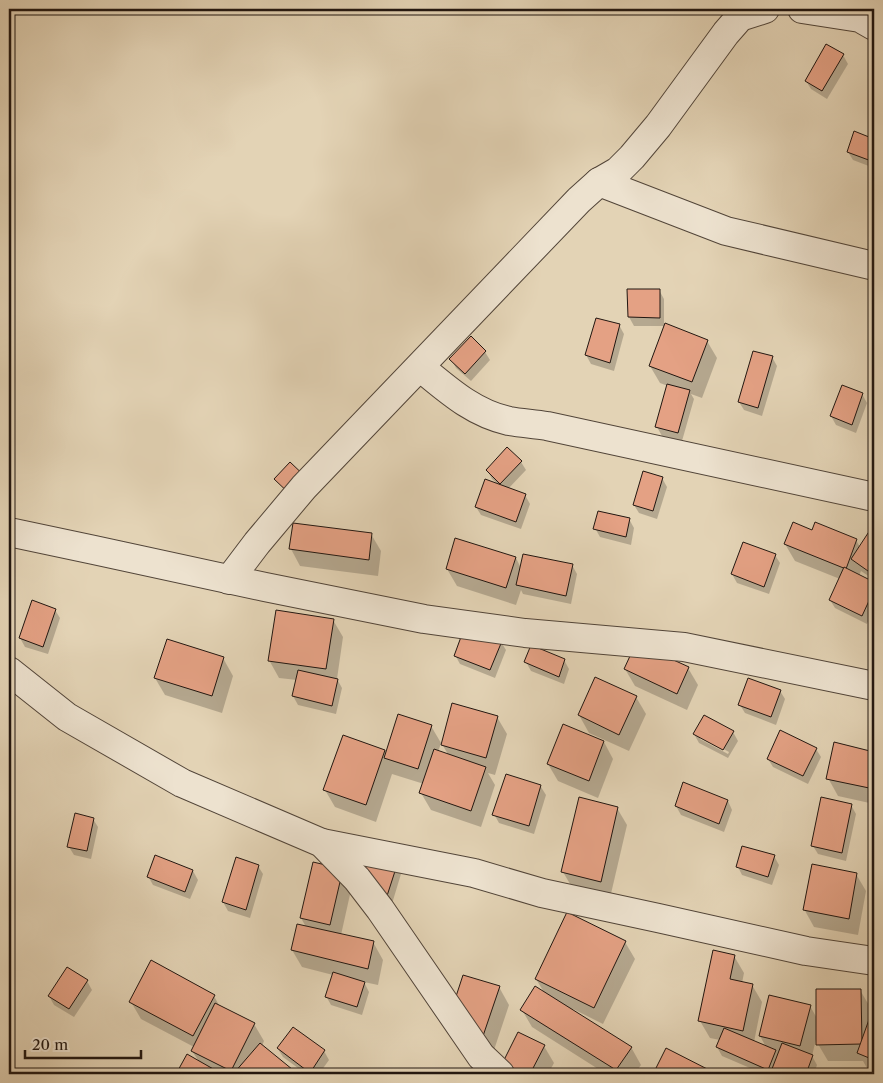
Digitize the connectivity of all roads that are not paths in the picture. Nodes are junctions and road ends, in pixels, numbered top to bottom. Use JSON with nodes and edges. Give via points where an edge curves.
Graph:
{"nodes":[{"id":1,"x":765,"y":9,"type":"edge"},
{"id":2,"x":802,"y":9,"type":"edge"},
{"id":3,"x":874,"y":26,"type":"edge"},
{"id":4,"x":599,"y":182,"type":"junction"},
{"id":5,"x":874,"y":266,"type":"edge"},
{"id":6,"x":420,"y":367,"type":"junction"},
{"id":7,"x":874,"y":497,"type":"edge"},
{"id":8,"x":9,"y":532,"type":"edge"},
{"id":9,"x":229,"y":580,"type":"junction"},
{"id":10,"x":9,"y":671,"type":"edge"},
{"id":11,"x":874,"y":686,"type":"edge"},
{"id":12,"x":322,"y":843,"type":"junction"},
{"id":13,"x":874,"y":961,"type":"edge"},
{"id":14,"x":500,"y":1074,"type":"edge"}],
"edges":[{"from":1,"to":4,"type":"street","via":[[740,17],[632,157],[618,171]]},
{"from":2,"to":3,"type":"street","via":[[860,18]]},
{"from":4,"to":5,"type":"street","via":[[726,231]]},
{"from":4,"to":6,"type":"street"},
{"from":6,"to":7,"type":"street","via":[[460,400],[508,421],[547,426]]},
{"from":6,"to":9,"type":"street","via":[[304,487]]},
{"from":8,"to":9,"type":"street"},
{"from":9,"to":11,"type":"street","via":[[433,620],[525,633],[684,647]]},
{"from":10,"to":12,"type":"street","via":[[67,717],[182,783]]},
{"from":12,"to":13,"type":"street","via":[[474,873],[542,893],[806,951]]},
{"from":12,"to":14,"type":"street","via":[[380,908],[481,1056]]}]}
